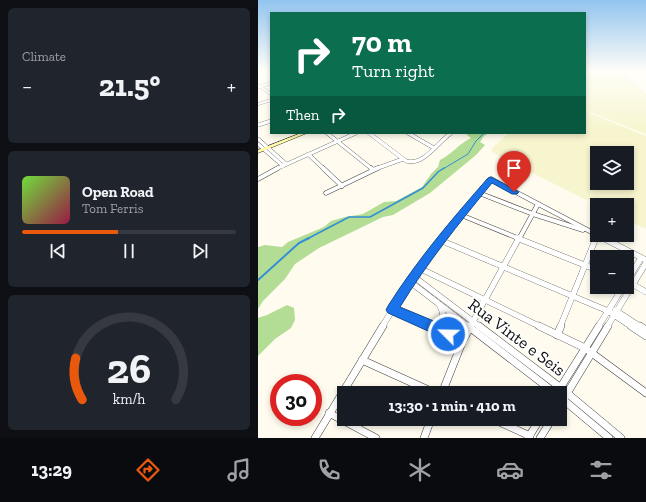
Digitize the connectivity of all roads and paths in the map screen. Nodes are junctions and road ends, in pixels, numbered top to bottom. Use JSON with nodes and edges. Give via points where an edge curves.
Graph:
{"nodes":[{"id":1,"x":270,"y":99,"type":"edge"},
{"id":2,"x":258,"y":103,"type":"edge"},
{"id":3,"x":270,"y":122,"type":"edge"},
{"id":4,"x":258,"y":126,"type":"edge"},
{"id":5,"x":298,"y":134,"type":"edge"},
{"id":6,"x":301,"y":134,"type":"edge"},
{"id":7,"x":328,"y":134,"type":"edge"},
{"id":8,"x":354,"y":134,"type":"edge"},
{"id":9,"x":370,"y":134,"type":"edge"},
{"id":10,"x":410,"y":134,"type":"edge"},
{"id":11,"x":415,"y":134,"type":"edge"},
{"id":12,"x":443,"y":134,"type":"edge"},
{"id":13,"x":449,"y":134,"type":"edge"},
{"id":14,"x":446,"y":136,"type":"junction"},
{"id":15,"x":258,"y":139,"type":"edge"},
{"id":16,"x":338,"y":141,"type":"junction"},
{"id":17,"x":258,"y":144,"type":"edge"},
{"id":18,"x":435,"y":147,"type":"junction"},
{"id":19,"x":263,"y":149,"type":"edge"},
{"id":20,"x":308,"y":154,"type":"junction"},
{"id":21,"x":403,"y":159,"type":"junction"},
{"id":22,"x":284,"y":165,"type":"junction"},
{"id":23,"x":373,"y":170,"type":"junction"},
{"id":24,"x":258,"y":179,"type":"edge"},
{"id":25,"x":342,"y":186,"type":"junction"},
{"id":26,"x":479,"y":193,"type":"junction"},
{"id":27,"x":326,"y":194,"type":"dead end"},
{"id":28,"x":538,"y":204,"type":"junction"},
{"id":29,"x":533,"y":214,"type":"junction"},
{"id":30,"x":461,"y":215,"type":"junction"},
{"id":31,"x":590,"y":231,"type":"edge"},
{"id":32,"x":590,"y":233,"type":"edge"},
{"id":33,"x":519,"y":238,"type":"junction"},
{"id":34,"x":440,"y":240,"type":"junction"},
{"id":35,"x":594,"y":242,"type":"edge"},
{"id":36,"x":610,"y":242,"type":"edge"},
{"id":37,"x":644,"y":260,"type":"edge"},
{"id":38,"x":585,"y":265,"type":"junction"},
{"id":39,"x":503,"y":267,"type":"junction"},
{"id":40,"x":590,"y":267,"type":"edge"},
{"id":41,"x":419,"y":268,"type":"junction"},
{"id":42,"x":634,"y":275,"type":"edge"},
{"id":43,"x":411,"y":279,"type":"junction"},
{"id":44,"x":634,"y":286,"type":"edge"},
{"id":45,"x":646,"y":292,"type":"edge"},
{"id":46,"x":620,"y":294,"type":"edge"},
{"id":47,"x":622,"y":294,"type":"edge"},
{"id":48,"x":573,"y":296,"type":"junction"},
{"id":49,"x":433,"y":300,"type":"junction"},
{"id":50,"x":485,"y":300,"type":"junction"},
{"id":51,"x":392,"y":310,"type":"junction"},
{"id":52,"x":612,"y":311,"type":"junction"},
{"id":53,"x":424,"y":323,"type":"junction"},
{"id":54,"x":471,"y":325,"type":"junction"},
{"id":55,"x":646,"y":330,"type":"edge"},
{"id":56,"x":557,"y":335,"type":"junction"},
{"id":57,"x":646,"y":336,"type":"edge"},
{"id":58,"x":463,"y":340,"type":"junction"},
{"id":59,"x":585,"y":348,"type":"junction"},
{"id":60,"x":591,"y":353,"type":"junction"},
{"id":61,"x":362,"y":360,"type":"junction"},
{"id":62,"x":420,"y":386,"type":"edge"},
{"id":63,"x":445,"y":386,"type":"edge"},
{"id":64,"x":550,"y":386,"type":"edge"},
{"id":65,"x":560,"y":386,"type":"edge"},
{"id":66,"x":567,"y":392,"type":"edge"},
{"id":67,"x":646,"y":393,"type":"edge"},
{"id":68,"x":567,"y":402,"type":"edge"},
{"id":69,"x":567,"y":402,"type":"edge"},
{"id":70,"x":329,"y":413,"type":"junction"},
{"id":71,"x":428,"y":426,"type":"edge"},
{"id":72,"x":507,"y":426,"type":"edge"},
{"id":73,"x":536,"y":426,"type":"edge"},
{"id":74,"x":548,"y":426,"type":"edge"},
{"id":75,"x":529,"y":437,"type":"edge"},
{"id":76,"x":315,"y":438,"type":"edge"},
{"id":77,"x":376,"y":438,"type":"edge"},
{"id":78,"x":424,"y":438,"type":"edge"},
{"id":79,"x":540,"y":438,"type":"edge"},
{"id":80,"x":609,"y":438,"type":"edge"},
{"id":81,"x":621,"y":438,"type":"edge"}],
"edges":[{"from":1,"to":2,"type":"street"},
{"from":3,"to":4,"type":"street"},
{"from":5,"to":19,"type":"main road"},
{"from":6,"to":19,"type":"main road"},
{"from":7,"to":16,"type":"street"},
{"from":8,"to":16,"type":"street"},
{"from":9,"to":21,"type":"street"},
{"from":10,"to":18,"type":"street"},
{"from":11,"to":18,"type":"street"},
{"from":12,"to":14,"type":"street"},
{"from":13,"to":14,"type":"street"},
{"from":14,"to":18,"type":"street"},
{"from":15,"to":19,"type":"street"},
{"from":16,"to":20,"type":"street"},
{"from":16,"to":23,"type":"street"},
{"from":17,"to":19,"type":"street"},
{"from":18,"to":21,"type":"street","via":[[416,163]]},
{"from":19,"to":22,"type":"street"},
{"from":20,"to":22,"type":"street"},
{"from":20,"to":25,"type":"street"},
{"from":21,"to":23,"type":"street"},
{"from":22,"to":24,"type":"street"},
{"from":23,"to":25,"type":"street"},
{"from":25,"to":27,"type":"street"},
{"from":26,"to":28,"type":"street","via":[[491,180]]},
{"from":26,"to":29,"type":"street"},
{"from":26,"to":30,"type":"street"},
{"from":28,"to":29,"type":"street"},
{"from":28,"to":31,"type":"street"},
{"from":29,"to":32,"type":"street"},
{"from":29,"to":33,"type":"street"},
{"from":30,"to":33,"type":"street"},
{"from":30,"to":34,"type":"street"},
{"from":33,"to":38,"type":"street"},
{"from":33,"to":39,"type":"street"},
{"from":34,"to":39,"type":"street"},
{"from":34,"to":41,"type":"street"},
{"from":35,"to":38,"type":"street"},
{"from":36,"to":37,"type":"street"},
{"from":37,"to":42,"type":"street"},
{"from":38,"to":40,"type":"street"},
{"from":38,"to":48,"type":"street"},
{"from":39,"to":48,"type":"street"},
{"from":39,"to":50,"type":"street"},
{"from":41,"to":43,"type":"street"},
{"from":41,"to":50,"type":"street"},
{"from":43,"to":49,"type":"street","name":"Rua Vinte e Seis"},
{"from":43,"to":51,"type":"street"},
{"from":43,"to":54,"type":"street","name":"Rua Vinte e Seis"},
{"from":44,"to":45,"type":"street"},
{"from":46,"to":52,"type":"street"},
{"from":47,"to":52,"type":"street"},
{"from":48,"to":52,"type":"street"},
{"from":48,"to":56,"type":"street"},
{"from":49,"to":53,"type":"street","via":[[442,310],[443,316],[437,323]]},
{"from":49,"to":54,"type":"street","name":"Rua Vinte e Seis"},
{"from":50,"to":54,"type":"street"},
{"from":50,"to":56,"type":"street"},
{"from":51,"to":53,"type":"street"},
{"from":51,"to":61,"type":"street"},
{"from":52,"to":55,"type":"street"},
{"from":52,"to":57,"type":"street"},
{"from":52,"to":59,"type":"street"},
{"from":52,"to":60,"type":"street"},
{"from":53,"to":58,"type":"street"},
{"from":54,"to":58,"type":"street"},
{"from":54,"to":64,"type":"street","name":"Rua Vinte e Seis"},
{"from":56,"to":59,"type":"street"},
{"from":58,"to":63,"type":"street"},
{"from":59,"to":60,"type":"street"},
{"from":59,"to":65,"type":"street"},
{"from":60,"to":66,"type":"street"},
{"from":60,"to":67,"type":"street"},
{"from":61,"to":62,"type":"street"},
{"from":61,"to":70,"type":"street"},
{"from":68,"to":80,"type":"street","name":"Rua Vinte e Seis"},
{"from":69,"to":81,"type":"street","name":"Rua Vinte e Seis"},
{"from":70,"to":76,"type":"street"},
{"from":70,"to":77,"type":"street"},
{"from":71,"to":78,"type":"street"},
{"from":72,"to":75,"type":"street"},
{"from":73,"to":75,"type":"street"},
{"from":74,"to":79,"type":"street"}]}
